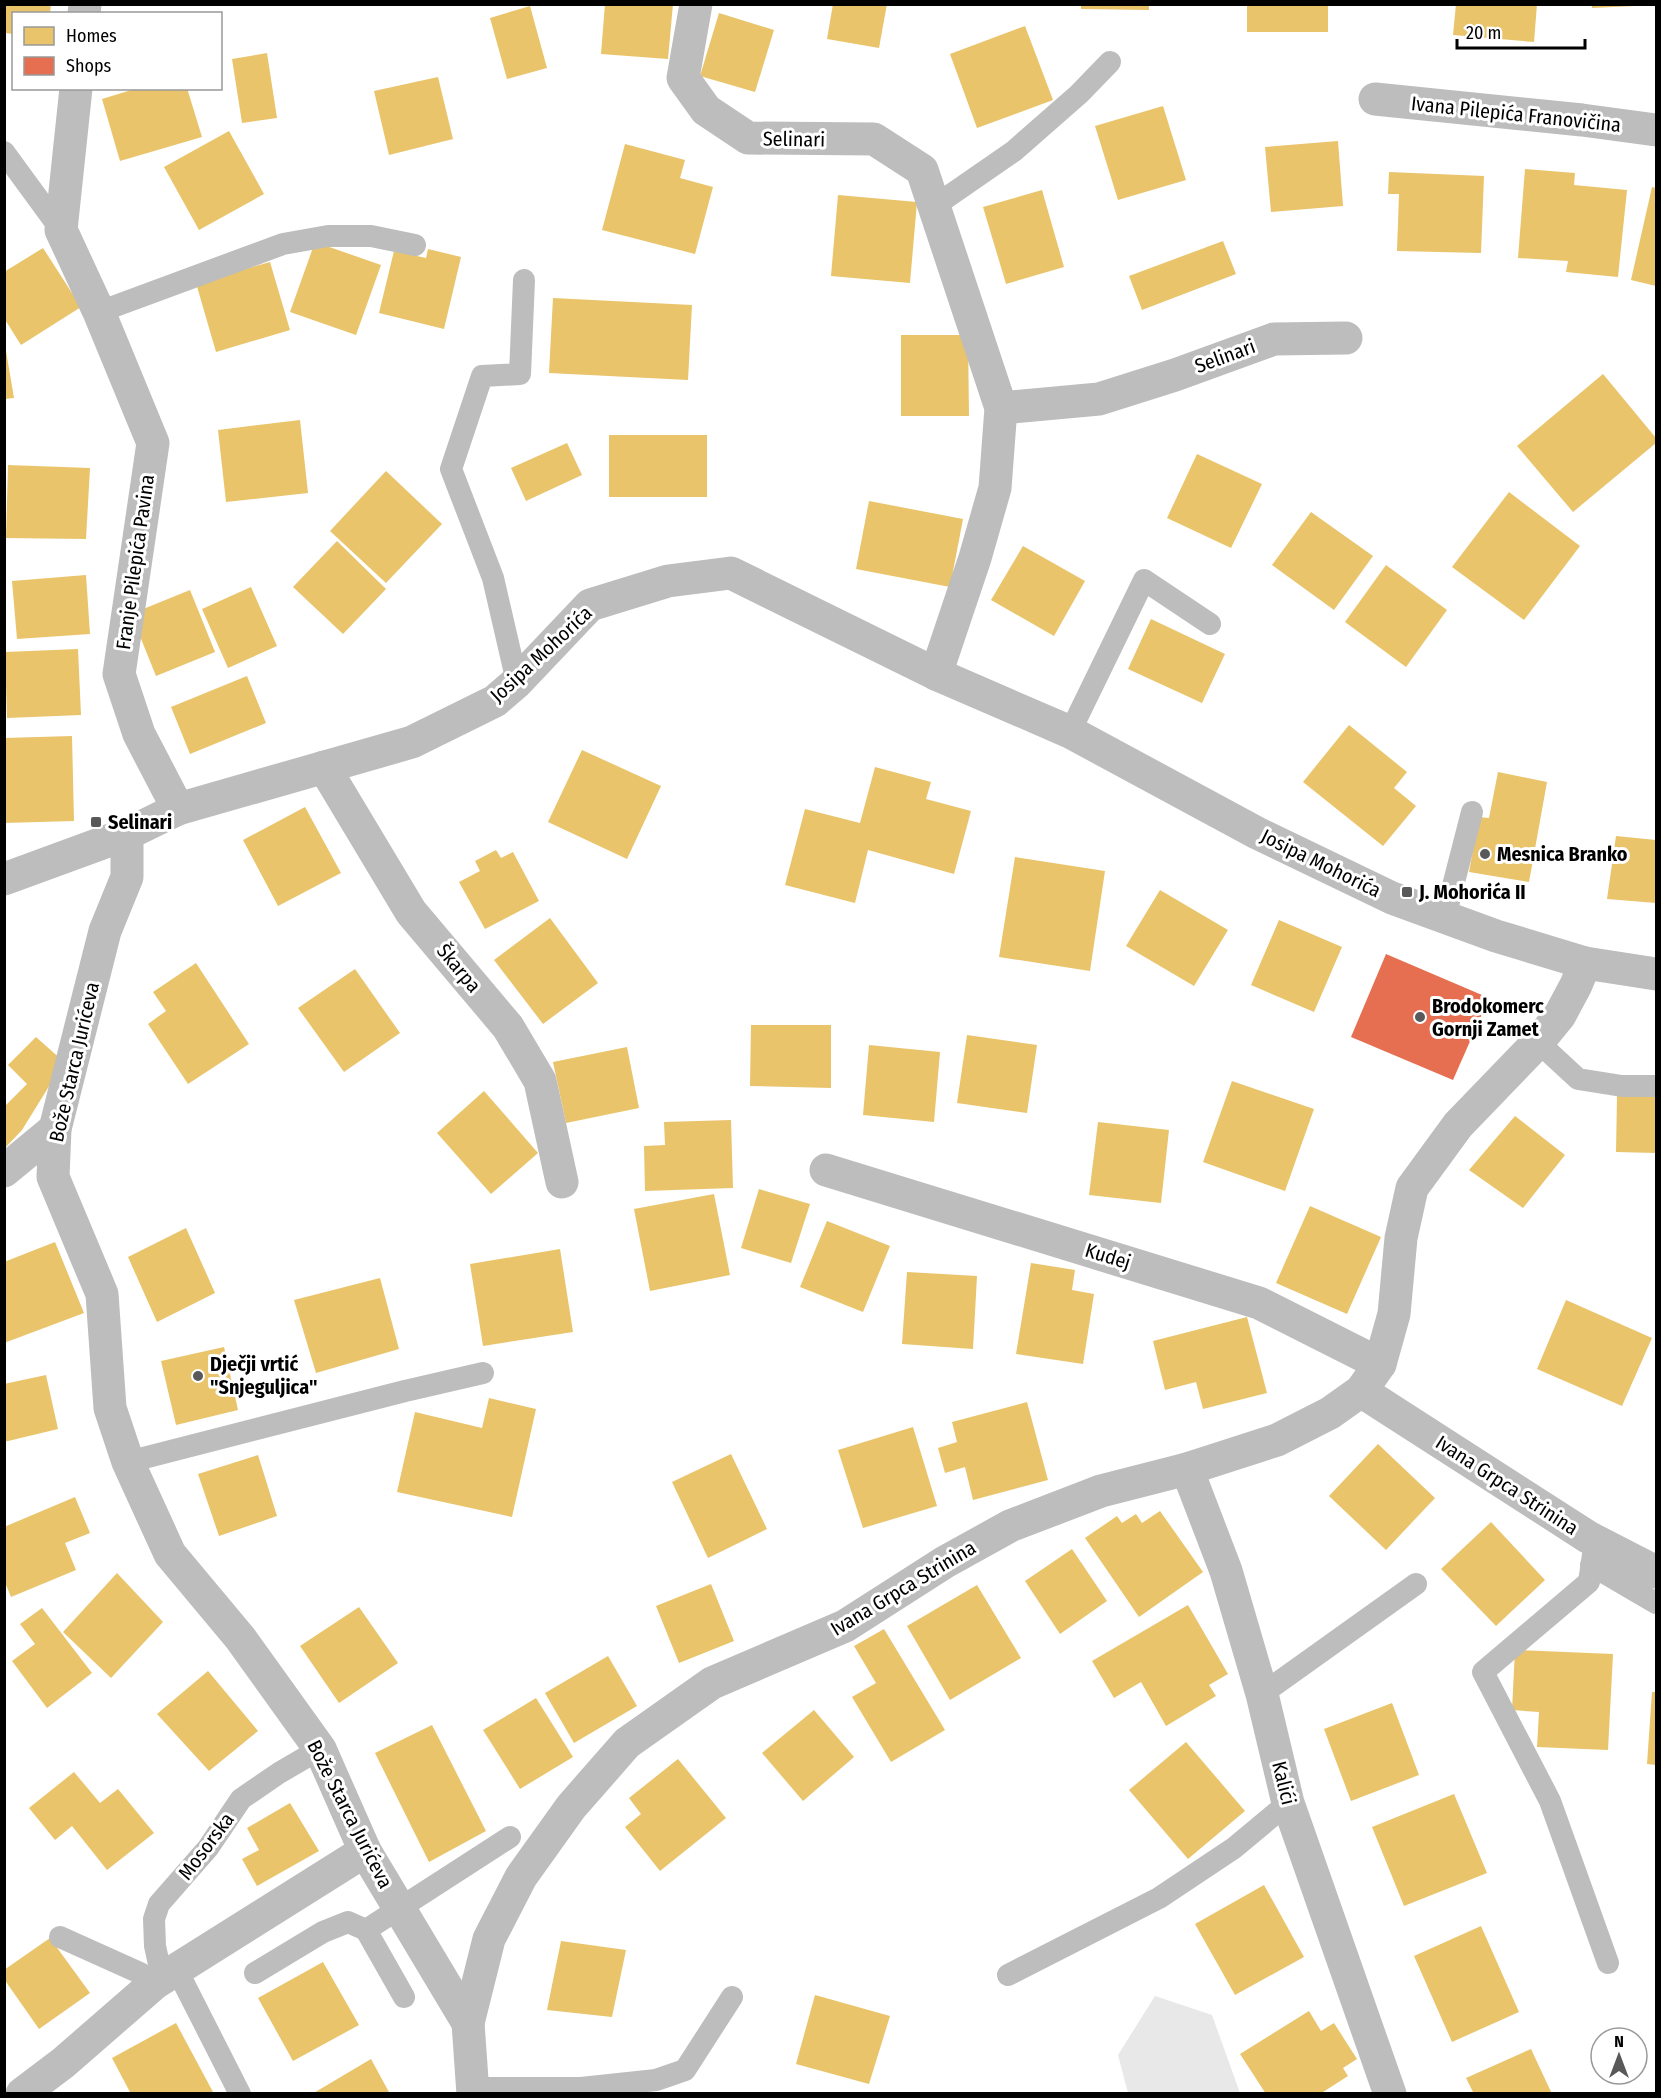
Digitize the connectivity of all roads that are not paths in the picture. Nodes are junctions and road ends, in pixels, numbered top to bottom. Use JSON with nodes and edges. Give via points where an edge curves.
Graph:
{"nodes":[{"id":1,"x":696,"y":4,"type":"edge"},
{"id":2,"x":1110,"y":62,"type":"dead end"},
{"id":3,"x":76,"y":90,"type":"edge"},
{"id":4,"x":1375,"y":99,"type":"dead end"},
{"id":5,"x":1656,"y":130,"type":"edge"},
{"id":6,"x":4,"y":152,"type":"edge"},
{"id":7,"x":933,"y":207,"type":"junction"},
{"id":8,"x":62,"y":230,"type":"junction"},
{"id":9,"x":415,"y":245,"type":"dead end"},
{"id":10,"x":524,"y":280,"type":"dead end"},
{"id":11,"x":99,"y":312,"type":"junction"},
{"id":12,"x":1346,"y":338,"type":"dead end"},
{"id":13,"x":1001,"y":408,"type":"junction"},
{"id":14,"x":1210,"y":624,"type":"dead end"},
{"id":15,"x":936,"y":674,"type":"junction"},
{"id":16,"x":518,"y":682,"type":"junction"},
{"id":17,"x":1070,"y":732,"type":"junction"},
{"id":18,"x":324,"y":767,"type":"junction"},
{"id":19,"x":178,"y":809,"type":"junction"},
{"id":20,"x":1473,"y":812,"type":"dead end"},
{"id":21,"x":127,"y":834,"type":"junction"},
{"id":22,"x":4,"y":879,"type":"edge"},
{"id":23,"x":1445,"y":917,"type":"junction"},
{"id":24,"x":1585,"y":963,"type":"junction"},
{"id":25,"x":1656,"y":974,"type":"edge"},
{"id":26,"x":1538,"y":1042,"type":"junction"},
{"id":27,"x":1656,"y":1086,"type":"edge"},
{"id":28,"x":55,"y":1129,"type":"junction"},
{"id":29,"x":826,"y":1170,"type":"dead end"},
{"id":30,"x":4,"y":1171,"type":"edge"},
{"id":31,"x":562,"y":1182,"type":"dead end"},
{"id":32,"x":1380,"y":1364,"type":"junction"},
{"id":33,"x":483,"y":1374,"type":"dead end"},
{"id":34,"x":1361,"y":1391,"type":"junction"},
{"id":35,"x":128,"y":1462,"type":"junction"},
{"id":36,"x":1187,"y":1469,"type":"junction"},
{"id":37,"x":1593,"y":1553,"type":"junction"},
{"id":38,"x":1656,"y":1572,"type":"edge"},
{"id":39,"x":1416,"y":1584,"type":"dead end"},
{"id":40,"x":1656,"y":1603,"type":"edge"},
{"id":41,"x":1262,"y":1694,"type":"junction"},
{"id":42,"x":320,"y":1749,"type":"junction"},
{"id":43,"x":1288,"y":1803,"type":"junction"},
{"id":44,"x":510,"y":1837,"type":"dead end"},
{"id":45,"x":365,"y":1851,"type":"junction"},
{"id":46,"x":399,"y":1909,"type":"junction"},
{"id":47,"x":366,"y":1930,"type":"junction"},
{"id":48,"x":60,"y":1937,"type":"dead end"},
{"id":49,"x":1608,"y":1963,"type":"dead end"},
{"id":50,"x":255,"y":1973,"type":"dead end"},
{"id":51,"x":1008,"y":1976,"type":"dead end"},
{"id":52,"x":165,"y":1977,"type":"junction"},
{"id":53,"x":404,"y":1997,"type":"dead end"},
{"id":54,"x":732,"y":1997,"type":"dead end"},
{"id":55,"x":468,"y":2023,"type":"junction"},
{"id":56,"x":473,"y":2091,"type":"edge"},
{"id":57,"x":22,"y":2094,"type":"edge"},
{"id":58,"x":240,"y":2094,"type":"edge"},
{"id":59,"x":1390,"y":2094,"type":"edge"}],
"edges":[{"from":1,"to":7,"type":"street","name":"Selinari","via":[[683,78],[706,110],[748,138],[874,139],[922,170]]},
{"from":2,"to":7,"type":"lane","via":[[1014,151]]},
{"from":3,"to":8,"type":"street","name":"Franje Pilepića Pavina"},
{"from":4,"to":5,"type":"street","name":"Ivana Pilepića Franovičina"},
{"from":6,"to":8,"type":"lane","name":"Franje Pilepića Pavina"},
{"from":7,"to":13,"type":"street","name":"Selinari"},
{"from":8,"to":11,"type":"street","name":"Franje Pilepića Pavina"},
{"from":9,"to":11,"type":"lane","via":[[371,236],[328,236],[283,243]]},
{"from":10,"to":16,"type":"lane","via":[[520,374],[482,376],[451,469],[493,578]]},
{"from":11,"to":19,"type":"street","name":"Franje Pilepića Pavina","via":[[153,443],[119,674],[139,734]]},
{"from":12,"to":13,"type":"street","name":"Selinari","via":[[1274,339],[1099,399]]},
{"from":13,"to":15,"type":"street","name":"Selinari","via":[[995,488]]},
{"from":14,"to":17,"type":"lane","via":[[1144,580]]},
{"from":15,"to":16,"type":"street","name":"Josipa Mohorića","via":[[731,573],[668,581],[590,604]]},
{"from":15,"to":17,"type":"street","name":"Josipa Mohorića"},
{"from":16,"to":18,"type":"street","name":"Josipa Mohorića","via":[[495,701],[412,742]]},
{"from":17,"to":23,"type":"street","name":"Josipa Mohorića","via":[[1267,838],[1392,898]]},
{"from":18,"to":19,"type":"street","name":"Josipa Mohorića"},
{"from":18,"to":31,"type":"street","name":"Škarpa","via":[[411,912],[508,1027],[540,1081]]},
{"from":19,"to":21,"type":"street","name":"Josipa Mohorića"},
{"from":20,"to":23,"type":"lane"},
{"from":21,"to":22,"type":"street","name":"Josipa Mohorića"},
{"from":21,"to":28,"type":"street","name":"Bože Starca Jurićeva","via":[[127,877],[105,932]]},
{"from":23,"to":24,"type":"street","name":"Josipa Mohorića"},
{"from":24,"to":25,"type":"street","name":"Josipa Mohorića"},
{"from":24,"to":26,"type":"street","name":"Ivana Grpca Strinina","via":[[1560,1015]]},
{"from":26,"to":27,"type":"lane","via":[[1578,1078],[1622,1086]]},
{"from":26,"to":32,"type":"street","name":"Ivana Grpca Strinina","via":[[1458,1125],[1412,1188],[1401,1238],[1394,1314]]},
{"from":28,"to":30,"type":"street"},
{"from":28,"to":35,"type":"street","name":"Bože Starca Jurićeva","via":[[53,1177],[102,1294],[110,1408]]},
{"from":29,"to":32,"type":"street","name":"Kudej","via":[[1258,1303]]},
{"from":32,"to":34,"type":"street","name":"Ivana Grpca Strinina"},
{"from":33,"to":35,"type":"lane","via":[[405,1390]]},
{"from":34,"to":36,"type":"street","name":"Ivana Grpca Strinina","via":[[1330,1413],[1277,1440]]},
{"from":34,"to":37,"type":"street","name":"Ivana Grpca Strinina"},
{"from":35,"to":42,"type":"street","name":"Bože Starca Jurićeva","via":[[170,1554],[241,1639]]},
{"from":36,"to":41,"type":"street","name":"Kalići","via":[[1226,1571]]},
{"from":36,"to":55,"type":"street","name":"Ivana Grpca Strinina","via":[[1101,1491],[1010,1526],[845,1626],[712,1683],[627,1743],[571,1807],[521,1877],[489,1939]]},
{"from":37,"to":38,"type":"street","name":"Ivana Grpca Strinina"},
{"from":37,"to":40,"type":"lane"},
{"from":37,"to":49,"type":"lane","via":[[1589,1582],[1482,1672],[1550,1801]]},
{"from":39,"to":41,"type":"lane"},
{"from":41,"to":43,"type":"street","name":"Kalići"},
{"from":42,"to":45,"type":"street","name":"Bože Starca Jurićeva"},
{"from":42,"to":52,"type":"lane","name":"Mosorska","via":[[241,1799],[208,1848],[159,1904],[154,1919],[155,1946]]},
{"from":43,"to":51,"type":"lane","via":[[1234,1848],[1159,1898]]},
{"from":43,"to":59,"type":"street","name":"Kalići"},
{"from":44,"to":46,"type":"lane"},
{"from":45,"to":46,"type":"street","name":"Bože Starca Jurićeva"},
{"from":45,"to":52,"type":"street"},
{"from":46,"to":47,"type":"lane"},
{"from":46,"to":55,"type":"street","name":"Bože Starca Jurićeva"},
{"from":47,"to":50,"type":"lane","via":[[348,1922],[323,1932]]},
{"from":47,"to":53,"type":"lane"},
{"from":48,"to":52,"type":"lane","via":[[140,1973]]},
{"from":52,"to":57,"type":"street"},
{"from":52,"to":58,"type":"lane","name":"Mosorska"},
{"from":54,"to":56,"type":"lane","via":[[685,2070],[656,2080],[581,2088]]},
{"from":55,"to":56,"type":"street","name":"Bože Starca Jurićeva"}]}
